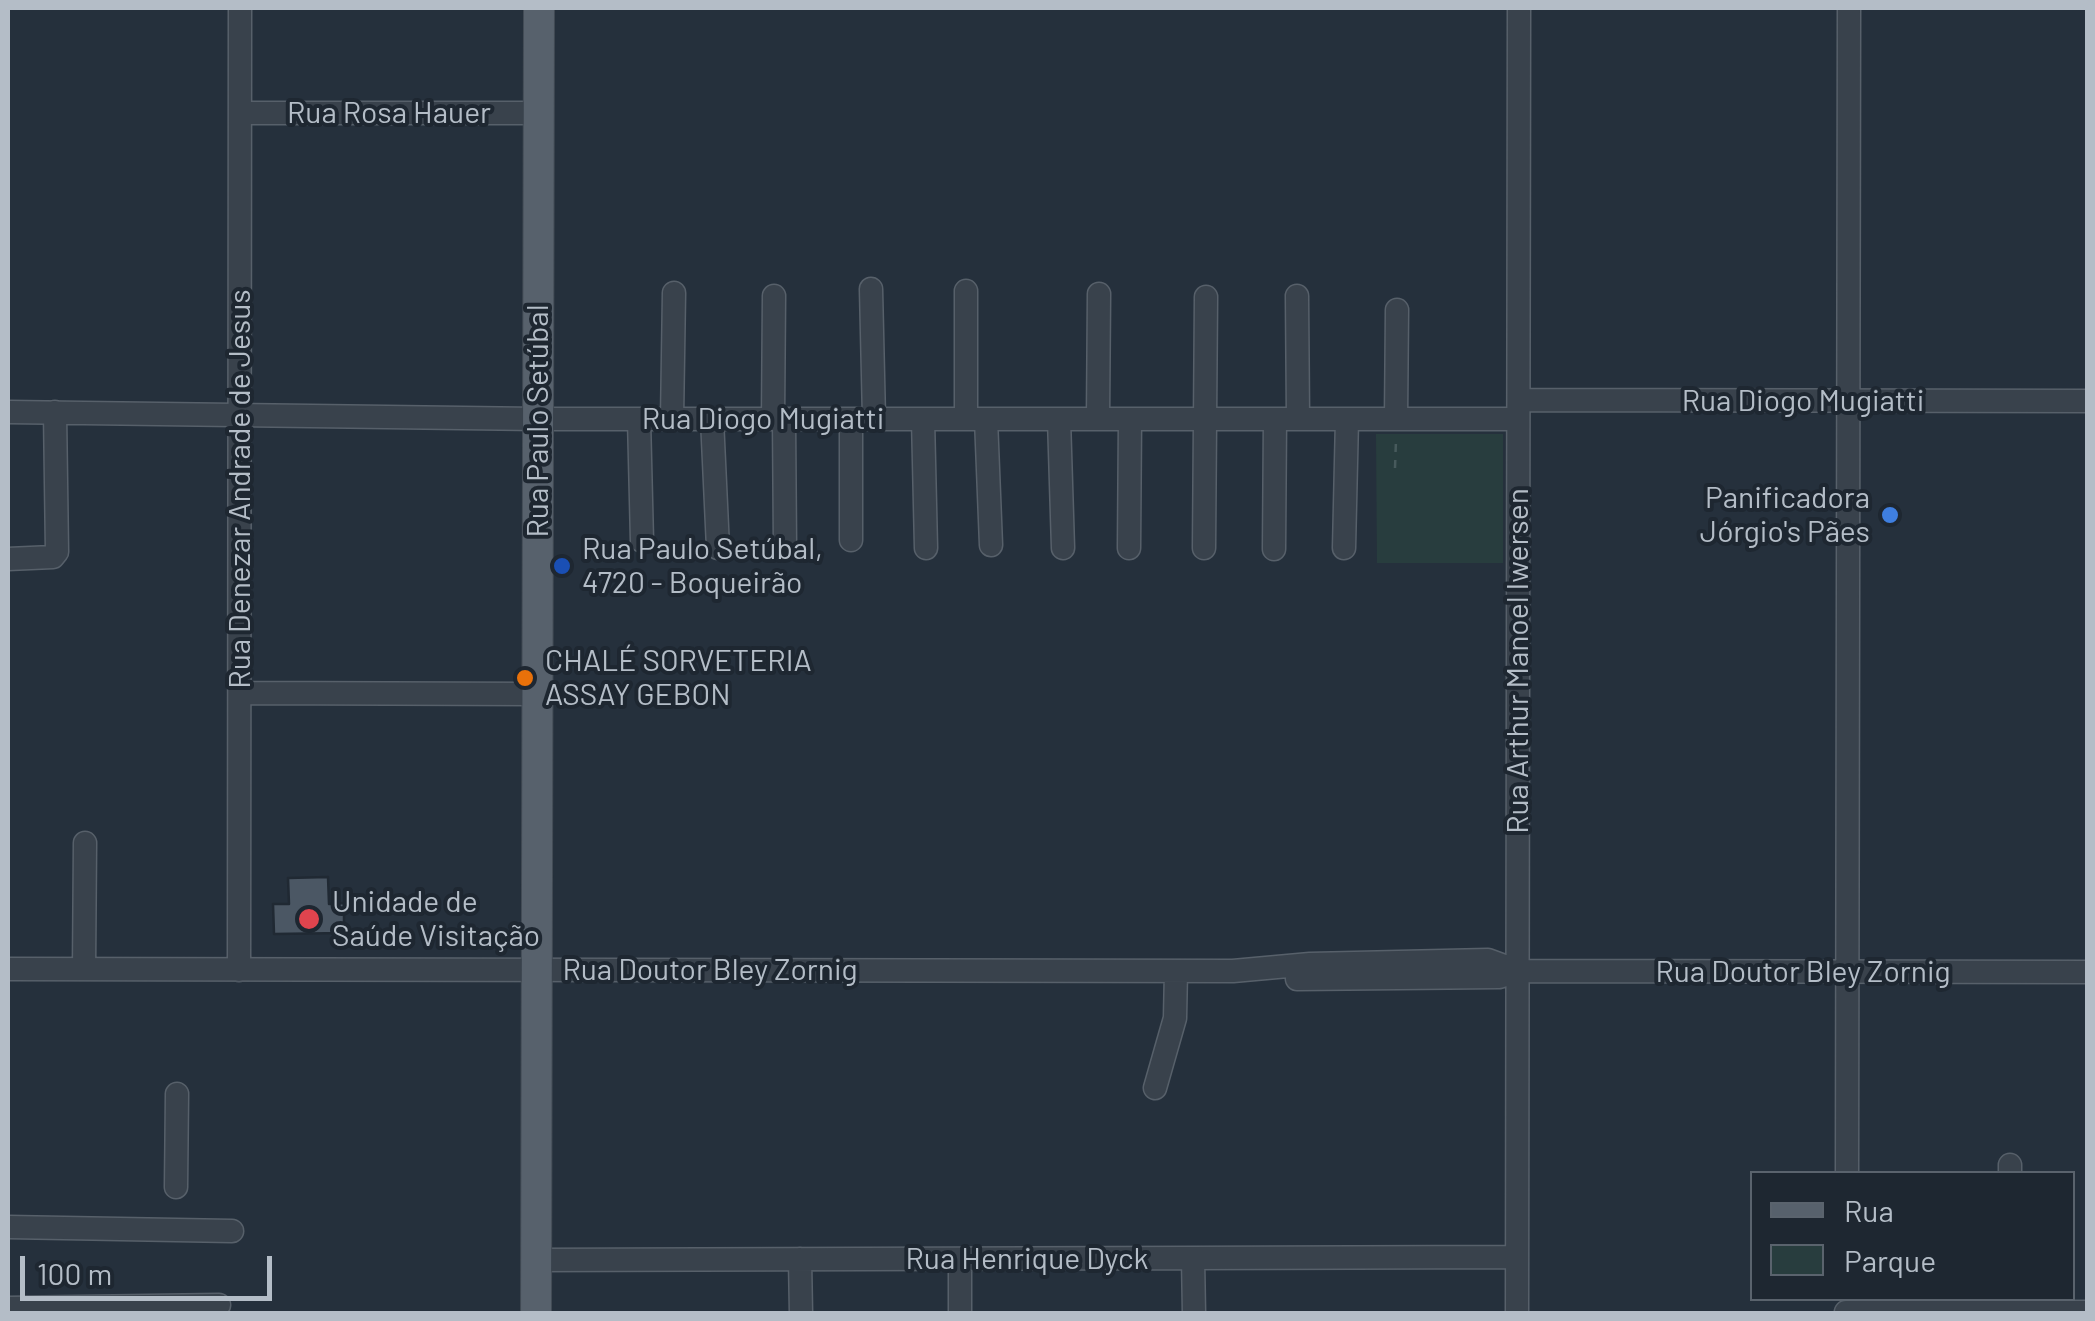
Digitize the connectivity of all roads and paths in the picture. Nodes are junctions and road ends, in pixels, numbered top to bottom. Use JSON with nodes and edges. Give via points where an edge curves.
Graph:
{"nodes":[{"id":1,"x":240,"y":8,"type":"edge"},
{"id":2,"x":539,"y":8,"type":"edge"},
{"id":3,"x":1519,"y":8,"type":"edge"},
{"id":4,"x":1849,"y":8,"type":"edge"},
{"id":5,"x":240,"y":113,"type":"junction"},
{"id":6,"x":539,"y":113,"type":"junction"},
{"id":7,"x":871,"y":289,"type":"dead end"},
{"id":8,"x":966,"y":291,"type":"dead end"},
{"id":9,"x":674,"y":293,"type":"dead end"},
{"id":10,"x":1099,"y":294,"type":"dead end"},
{"id":11,"x":774,"y":296,"type":"dead end"},
{"id":12,"x":1297,"y":296,"type":"dead end"},
{"id":13,"x":1206,"y":297,"type":"dead end"},
{"id":14,"x":1396,"y":310,"type":"dead end"},
{"id":15,"x":1848,"y":401,"type":"junction"},
{"id":16,"x":2088,"y":401,"type":"edge"},
{"id":17,"x":1518,"y":409,"type":"junction"},
{"id":18,"x":8,"y":412,"type":"edge"},
{"id":19,"x":56,"y":412,"type":"junction"},
{"id":20,"x":240,"y":412,"type":"junction"},
{"id":21,"x":538,"y":419,"type":"junction"},
{"id":22,"x":639,"y":419,"type":"junction"},
{"id":23,"x":672,"y":419,"type":"junction"},
{"id":24,"x":712,"y":419,"type":"junction"},
{"id":25,"x":778,"y":419,"type":"junction"},
{"id":26,"x":862,"y":419,"type":"junction"},
{"id":27,"x":924,"y":419,"type":"junction"},
{"id":28,"x":976,"y":419,"type":"junction"},
{"id":29,"x":1059,"y":419,"type":"junction"},
{"id":30,"x":1098,"y":419,"type":"junction"},
{"id":31,"x":1130,"y":419,"type":"junction"},
{"id":32,"x":1206,"y":419,"type":"junction"},
{"id":33,"x":1286,"y":419,"type":"junction"},
{"id":34,"x":1347,"y":419,"type":"junction"},
{"id":35,"x":1396,"y":419,"type":"junction"},
{"id":36,"x":1396,"y":468,"type":"dead end"},
{"id":37,"x":851,"y":540,"type":"dead end"},
{"id":38,"x":642,"y":541,"type":"dead end"},
{"id":39,"x":991,"y":546,"type":"dead end"},
{"id":40,"x":718,"y":548,"type":"dead end"},
{"id":41,"x":786,"y":548,"type":"dead end"},
{"id":42,"x":926,"y":548,"type":"dead end"},
{"id":43,"x":1062,"y":548,"type":"dead end"},
{"id":44,"x":1130,"y":548,"type":"dead end"},
{"id":45,"x":1204,"y":548,"type":"dead end"},
{"id":46,"x":1344,"y":548,"type":"dead end"},
{"id":47,"x":1274,"y":549,"type":"dead end"},
{"id":48,"x":8,"y":559,"type":"edge"},
{"id":49,"x":240,"y":694,"type":"junction"},
{"id":50,"x":537,"y":694,"type":"junction"},
{"id":51,"x":85,"y":843,"type":"dead end"},
{"id":52,"x":8,"y":969,"type":"edge"},
{"id":53,"x":84,"y":970,"type":"junction"},
{"id":54,"x":240,"y":970,"type":"junction"},
{"id":55,"x":536,"y":970,"type":"junction"},
{"id":56,"x":1176,"y":971,"type":"junction"},
{"id":57,"x":1518,"y":971,"type":"junction"},
{"id":58,"x":1847,"y":972,"type":"junction"},
{"id":59,"x":2088,"y":972,"type":"edge"},
{"id":60,"x":1154,"y":1088,"type":"dead end"},
{"id":61,"x":176,"y":1094,"type":"dead end"},
{"id":62,"x":1846,"y":1171,"type":"edge"},
{"id":63,"x":176,"y":1188,"type":"dead end"},
{"id":64,"x":8,"y":1227,"type":"edge"},
{"id":65,"x":232,"y":1231,"type":"dead end"},
{"id":66,"x":1517,"y":1257,"type":"junction"},
{"id":67,"x":1193,"y":1258,"type":"junction"},
{"id":68,"x":800,"y":1259,"type":"junction"},
{"id":69,"x":960,"y":1259,"type":"junction"},
{"id":70,"x":536,"y":1260,"type":"junction"},
{"id":71,"x":219,"y":1305,"type":"dead end"},
{"id":72,"x":8,"y":1308,"type":"edge"},
{"id":73,"x":2011,"y":1312,"type":"edge"},
{"id":74,"x":2088,"y":1312,"type":"edge"},
{"id":75,"x":1846,"y":1313,"type":"edge"},
{"id":76,"x":536,"y":1314,"type":"edge"},
{"id":77,"x":800,"y":1314,"type":"edge"},
{"id":78,"x":960,"y":1314,"type":"edge"},
{"id":79,"x":1194,"y":1314,"type":"edge"},
{"id":80,"x":1517,"y":1314,"type":"edge"}],
"edges":[{"from":1,"to":5,"type":"street","name":"Rua Denezar Andrade de Jesus"},
{"from":2,"to":6,"type":"main road","name":"Rua Paulo Setúbal"},
{"from":3,"to":17,"type":"street","name":"Rua Arthur Manoel Iwersen"},
{"from":4,"to":15,"type":"street"},
{"from":5,"to":6,"type":"street","name":"Rua Rosa Hauer"},
{"from":5,"to":20,"type":"street","name":"Rua Denezar Andrade de Jesus"},
{"from":6,"to":21,"type":"main road","name":"Rua Paulo Setúbal"},
{"from":7,"to":26,"type":"street"},
{"from":8,"to":28,"type":"street"},
{"from":9,"to":23,"type":"street"},
{"from":10,"to":30,"type":"street"},
{"from":11,"to":25,"type":"street"},
{"from":12,"to":33,"type":"street"},
{"from":13,"to":32,"type":"street"},
{"from":14,"to":35,"type":"street"},
{"from":15,"to":16,"type":"street","name":"Rua Diogo Mugiatti"},
{"from":15,"to":17,"type":"street","name":"Rua Diogo Mugiatti"},
{"from":15,"to":58,"type":"street"},
{"from":17,"to":35,"type":"street","name":"Rua Diogo Mugiatti"},
{"from":17,"to":57,"type":"street","name":"Rua Arthur Manoel Iwersen"},
{"from":18,"to":19,"type":"street","name":"Rua Diogo Mugiatti"},
{"from":19,"to":20,"type":"street","name":"Rua Diogo Mugiatti"},
{"from":19,"to":48,"type":"street","via":[[57,552]]},
{"from":20,"to":21,"type":"street","name":"Rua Diogo Mugiatti"},
{"from":20,"to":49,"type":"street","name":"Rua Denezar Andrade de Jesus"},
{"from":21,"to":22,"type":"street","name":"Rua Diogo Mugiatti"},
{"from":21,"to":50,"type":"main road","name":"Rua Paulo Setúbal"},
{"from":22,"to":23,"type":"street","name":"Rua Diogo Mugiatti"},
{"from":22,"to":38,"type":"street"},
{"from":23,"to":24,"type":"street","name":"Rua Diogo Mugiatti"},
{"from":24,"to":25,"type":"street","name":"Rua Diogo Mugiatti"},
{"from":24,"to":40,"type":"street"},
{"from":25,"to":26,"type":"street","name":"Rua Diogo Mugiatti"},
{"from":25,"to":41,"type":"street"},
{"from":26,"to":27,"type":"street","name":"Rua Diogo Mugiatti"},
{"from":26,"to":37,"type":"street"},
{"from":27,"to":28,"type":"street","name":"Rua Diogo Mugiatti"},
{"from":27,"to":42,"type":"street"},
{"from":28,"to":29,"type":"street","name":"Rua Diogo Mugiatti"},
{"from":28,"to":39,"type":"street"},
{"from":29,"to":30,"type":"street","name":"Rua Diogo Mugiatti"},
{"from":29,"to":43,"type":"street"},
{"from":30,"to":31,"type":"street","name":"Rua Diogo Mugiatti"},
{"from":31,"to":32,"type":"street","name":"Rua Diogo Mugiatti"},
{"from":31,"to":44,"type":"street"},
{"from":32,"to":33,"type":"street","name":"Rua Diogo Mugiatti"},
{"from":32,"to":45,"type":"street"},
{"from":33,"to":34,"type":"street","name":"Rua Diogo Mugiatti"},
{"from":33,"to":47,"type":"street"},
{"from":34,"to":35,"type":"street","name":"Rua Diogo Mugiatti"},
{"from":34,"to":46,"type":"street"},
{"from":35,"to":36,"type":"path"},
{"from":49,"to":50,"type":"street"},
{"from":49,"to":54,"type":"street","name":"Rua Denezar Andrade de Jesus"},
{"from":50,"to":55,"type":"main road","name":"Rua Paulo Setúbal"},
{"from":51,"to":53,"type":"street"},
{"from":52,"to":53,"type":"street","name":"Rua Doutor Bley Zornig"},
{"from":53,"to":54,"type":"street","name":"Rua Doutor Bley Zornig"},
{"from":54,"to":55,"type":"street","name":"Rua Doutor Bley Zornig"},
{"from":55,"to":56,"type":"street","name":"Rua Doutor Bley Zornig"},
{"from":55,"to":70,"type":"main road","name":"Rua Paulo Setúbal"},
{"from":56,"to":57,"type":"street","name":"Rua Doutor Bley Zornig","via":[[1488,960]]},
{"from":56,"to":60,"type":"street","via":[[1175,1018]]},
{"from":57,"to":58,"type":"street","name":"Rua Doutor Bley Zornig"},
{"from":57,"to":66,"type":"street","name":"Rua Arthur Manoel Iwersen"},
{"from":58,"to":59,"type":"street","name":"Rua Doutor Bley Zornig"},
{"from":58,"to":62,"type":"street"},
{"from":61,"to":63,"type":"street"},
{"from":64,"to":65,"type":"street"},
{"from":66,"to":67,"type":"street","name":"Rua Henrique Dyck"},
{"from":66,"to":80,"type":"street","name":"Rua Arthur Manoel Iwersen"},
{"from":67,"to":69,"type":"street","name":"Rua Henrique Dyck"},
{"from":67,"to":79,"type":"street"},
{"from":68,"to":69,"type":"street","name":"Rua Henrique Dyck"},
{"from":68,"to":70,"type":"street","name":"Rua Henrique Dyck"},
{"from":68,"to":77,"type":"street"},
{"from":69,"to":78,"type":"street"},
{"from":70,"to":76,"type":"main road","name":"Rua Paulo Setúbal"},
{"from":71,"to":72,"type":"street"},
{"from":73,"to":74,"type":"street"},
{"from":73,"to":75,"type":"street"}]}
